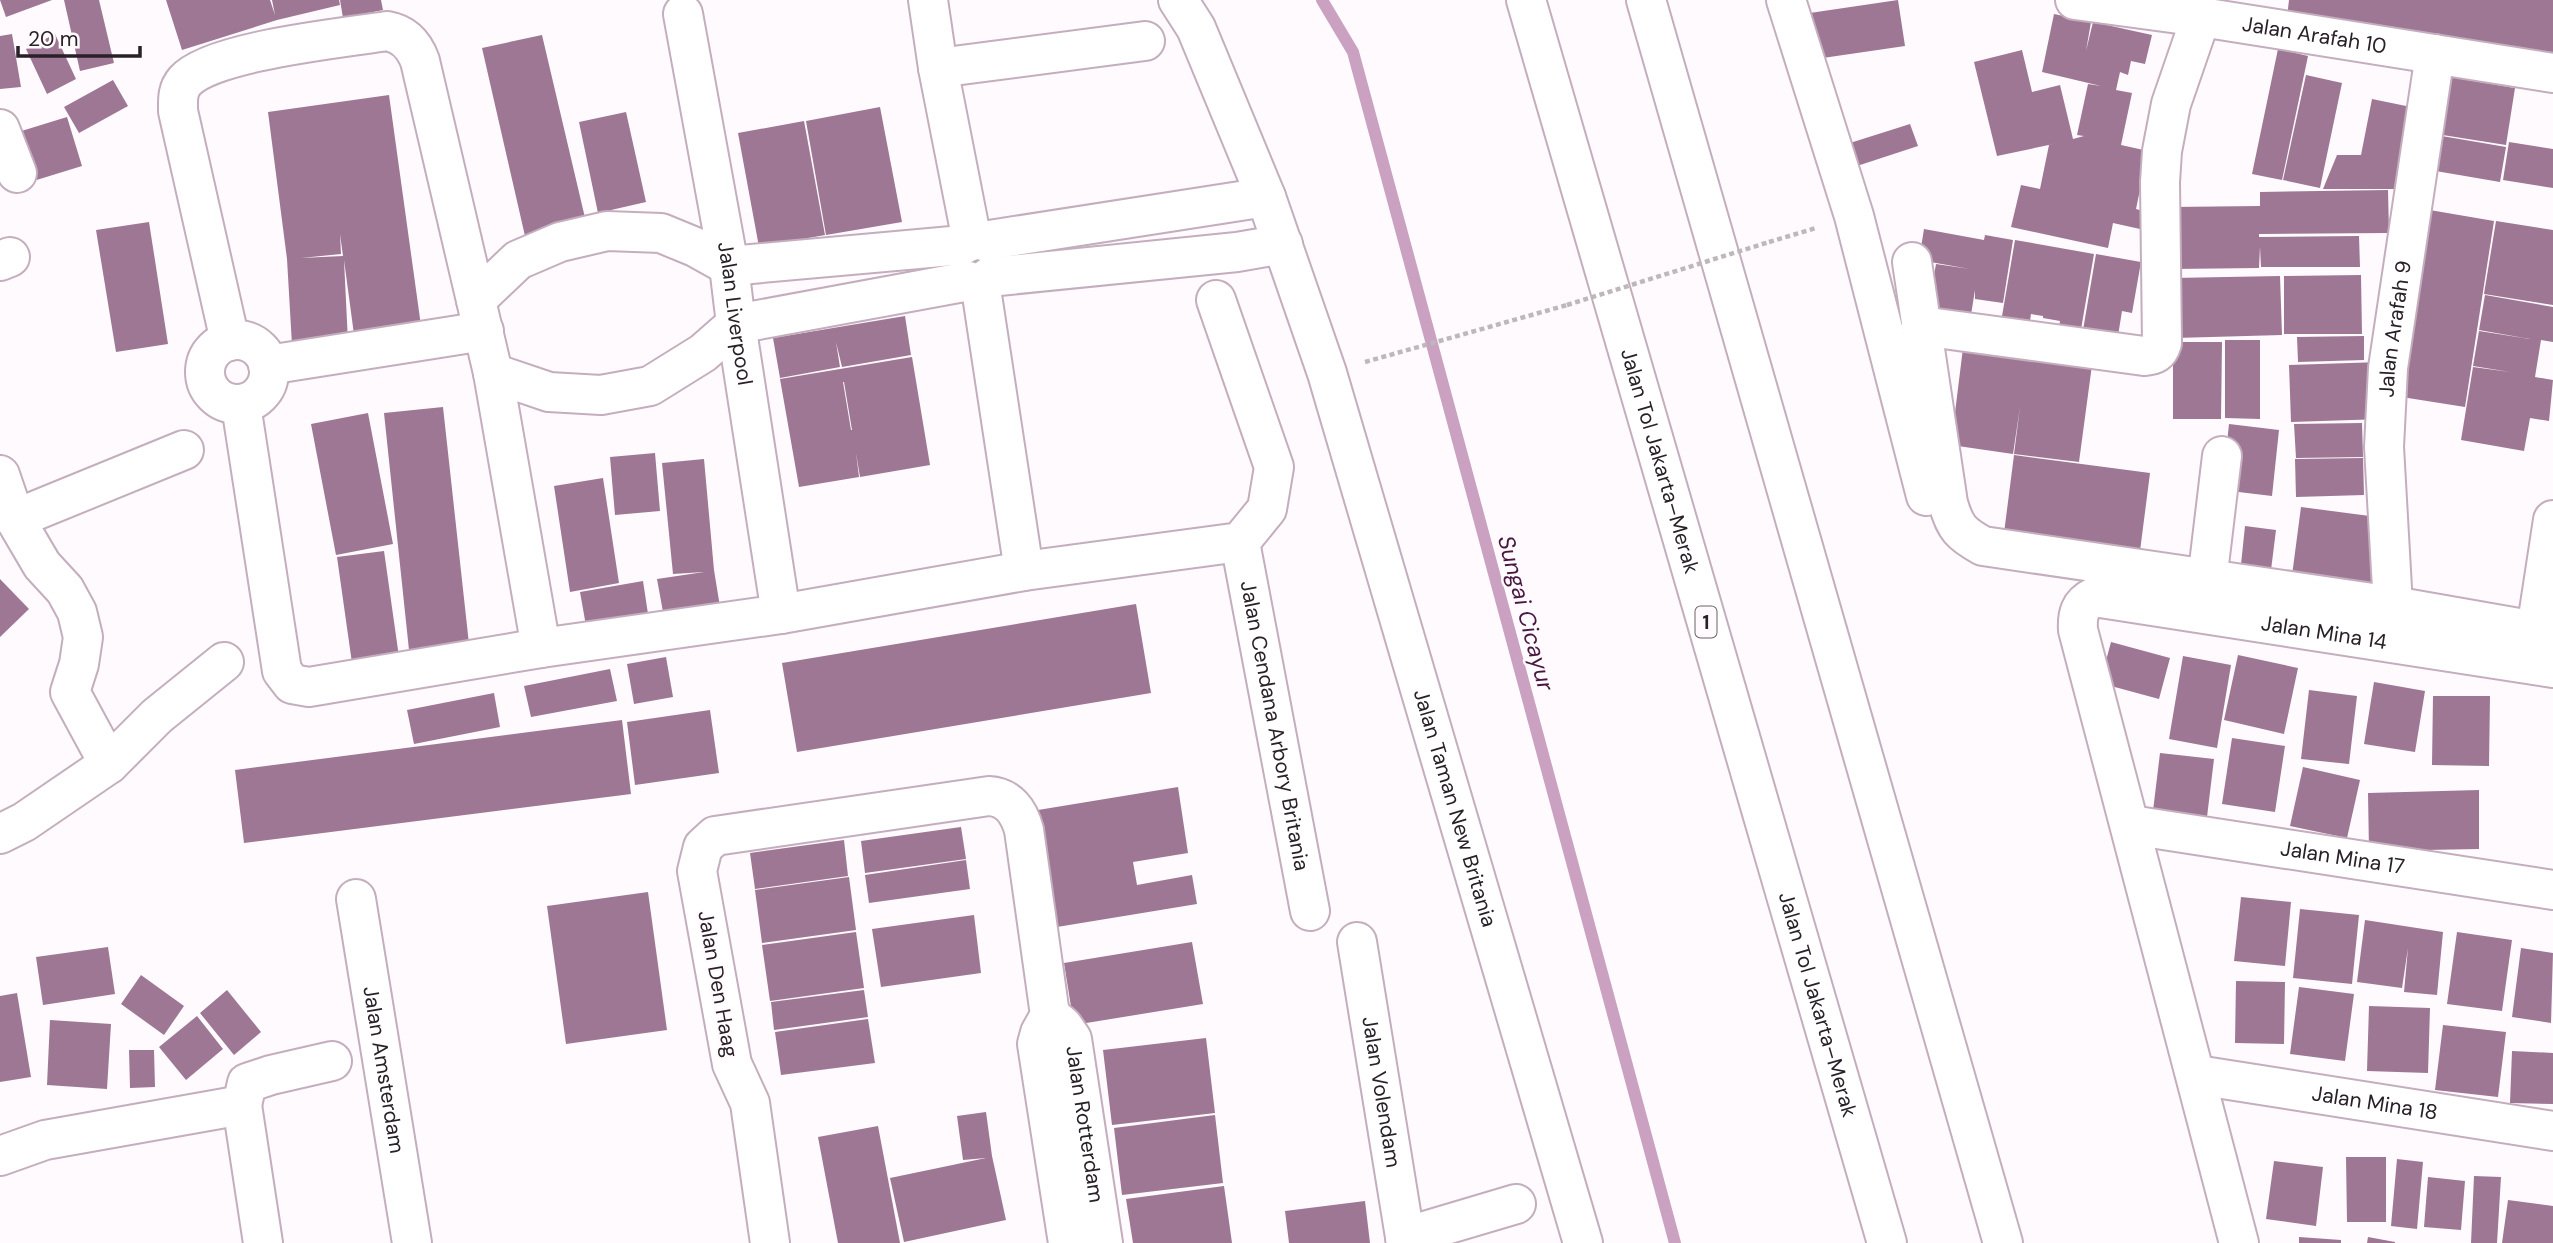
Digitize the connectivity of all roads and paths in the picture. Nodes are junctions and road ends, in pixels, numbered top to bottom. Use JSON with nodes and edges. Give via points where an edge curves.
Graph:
{"nodes":[{"id":1,"x":928,"y":0,"type":"edge"},
{"id":2,"x":1178,"y":0,"type":"edge"},
{"id":3,"x":1526,"y":0,"type":"edge"},
{"id":4,"x":1647,"y":0,"type":"edge"},
{"id":5,"x":1786,"y":0,"type":"edge"},
{"id":6,"x":2075,"y":0,"type":"edge"},
{"id":7,"x":683,"y":14,"type":"dead end"},
{"id":8,"x":2201,"y":17,"type":"junction"},
{"id":9,"x":1145,"y":41,"type":"dead end"},
{"id":10,"x":2435,"y":54,"type":"junction"},
{"id":11,"x":938,"y":68,"type":"junction"},
{"id":12,"x":2553,"y":73,"type":"edge"},
{"id":13,"x":0,"y":129,"type":"edge"},
{"id":14,"x":17,"y":173,"type":"dead end"},
{"id":15,"x":1266,"y":197,"type":"junction"},
{"id":16,"x":1854,"y":216,"type":"junction"},
{"id":17,"x":1283,"y":244,"type":"junction"},
{"id":18,"x":976,"y":261,"type":"junction"},
{"id":19,"x":1912,"y":262,"type":"dead end"},
{"id":20,"x":729,"y":266,"type":"junction"},
{"id":21,"x":1216,"y":300,"type":"dead end"},
{"id":22,"x":480,"y":316,"type":"junction"},
{"id":23,"x":736,"y":324,"type":"junction"},
{"id":24,"x":1922,"y":326,"type":"junction"},
{"id":25,"x":230,"y":341,"type":"junction"},
{"id":26,"x":268,"y":365,"type":"junction"},
{"id":27,"x":493,"y":373,"type":"junction"},
{"id":28,"x":1327,"y":373,"type":"junction"},
{"id":29,"x":242,"y":405,"type":"junction"},
{"id":30,"x":184,"y":450,"type":"dead end"},
{"id":31,"x":2222,"y":456,"type":"dead end"},
{"id":32,"x":0,"y":475,"type":"edge"},
{"id":33,"x":15,"y":519,"type":"junction"},
{"id":34,"x":2553,"y":520,"type":"edge"},
{"id":35,"x":1956,"y":526,"type":"junction"},
{"id":36,"x":1240,"y":542,"type":"junction"},
{"id":37,"x":1024,"y":571,"type":"junction"},
{"id":38,"x":2207,"y":581,"type":"junction"},
{"id":39,"x":2393,"y":606,"type":"junction"},
{"id":40,"x":781,"y":614,"type":"junction"},
{"id":41,"x":2545,"y":633,"type":"edge"},
{"id":42,"x":541,"y":648,"type":"junction"},
{"id":43,"x":224,"y":662,"type":"dead end"},
{"id":44,"x":2553,"y":668,"type":"edge"},
{"id":45,"x":109,"y":764,"type":"junction"},
{"id":46,"x":1013,"y":806,"type":"joint"},
{"id":47,"x":2130,"y":825,"type":"junction"},
{"id":48,"x":0,"y":834,"type":"edge"},
{"id":49,"x":2553,"y":890,"type":"edge"},
{"id":50,"x":356,"y":899,"type":"dead end"},
{"id":51,"x":1310,"y":911,"type":"dead end"},
{"id":52,"x":1357,"y":942,"type":"dead end"},
{"id":53,"x":1050,"y":1015,"type":"junction"},
{"id":54,"x":332,"y":1061,"type":"dead end"},
{"id":55,"x":2197,"y":1075,"type":"junction"},
{"id":56,"x":242,"y":1105,"type":"junction"},
{"id":57,"x":2553,"y":1131,"type":"edge"},
{"id":58,"x":0,"y":1156,"type":"edge"},
{"id":59,"x":1516,"y":1204,"type":"dead end"},
{"id":60,"x":1405,"y":1240,"type":"edge"},
{"id":61,"x":263,"y":1243,"type":"edge"},
{"id":62,"x":412,"y":1243,"type":"edge"},
{"id":63,"x":770,"y":1243,"type":"edge"},
{"id":64,"x":1068,"y":1243,"type":"edge"},
{"id":65,"x":1103,"y":1243,"type":"edge"},
{"id":66,"x":1583,"y":1243,"type":"edge"},
{"id":67,"x":1887,"y":1243,"type":"edge"},
{"id":68,"x":2003,"y":1243,"type":"edge"},
{"id":69,"x":2239,"y":1243,"type":"edge"}],
"edges":[{"from":1,"to":11,"type":"main road"},
{"from":2,"to":15,"type":"main road","name":"Jalan Taman New Britania","via":[[1196,28]]},
{"from":3,"to":67,"type":"main road","name":"Jalan Tol Jakarta–Merak","number":"1"},
{"from":4,"to":68,"type":"main road"},
{"from":5,"to":16,"type":"main road"},
{"from":6,"to":8,"type":"main road","name":"Jalan Arafah 10"},
{"from":7,"to":20,"type":"main road","name":"Jalan Liverpool"},
{"from":8,"to":10,"type":"main road","name":"Jalan Arafah 10"},
{"from":8,"to":24,"type":"main road","via":[[2171,104],[2162,150],[2160,351],[2144,356]]},
{"from":9,"to":11,"type":"main road"},
{"from":10,"to":12,"type":"main road","name":"Jalan Arafah 10"},
{"from":10,"to":39,"type":"main road","name":"Jalan Arafah 9","via":[[2388,368],[2384,447]]},
{"from":11,"to":18,"type":"main road"},
{"from":13,"to":14,"type":"main road"},
{"from":15,"to":17,"type":"main road","name":"Jalan Taman New Britania"},
{"from":15,"to":18,"type":"main road"},
{"from":16,"to":28,"type":"path","bridge":true},
{"from":16,"to":35,"type":"main road","via":[[1927,501],[1934,516]]},
{"from":17,"to":18,"type":"main road","via":[[1237,252]]},
{"from":17,"to":28,"type":"main road","name":"Jalan Taman New Britania"},
{"from":18,"to":20,"type":"main road"},
{"from":18,"to":23,"type":"main road"},
{"from":18,"to":37,"type":"main road"},
{"from":19,"to":24,"type":"main road"},
{"from":20,"to":22,"type":"main road","via":[[661,233],[607,231],[561,242],[518,260]]},
{"from":20,"to":23,"type":"main road","name":"Jalan Liverpool"},
{"from":21,"to":36,"type":"main road","via":[[1274,467],[1267,509]]},
{"from":22,"to":25,"type":"main road","via":[[416,49],[392,32],[361,35],[204,66],[183,82],[177,95]]},
{"from":22,"to":26,"type":"main road"},
{"from":22,"to":27,"type":"main road"},
{"from":23,"to":27,"type":"main road","via":[[704,354],[650,386],[601,395],[548,392]]},
{"from":23,"to":40,"type":"main road","name":"Jalan Liverpool"},
{"from":24,"to":35,"type":"main road","via":[[1948,503]]},
{"from":25,"to":26,"type":"main road","via":[[254,345]]},
{"from":25,"to":29,"type":"main road","via":[[210,354],[205,378],[218,398]]},
{"from":26,"to":29,"type":"main road","via":[[263,391]]},
{"from":27,"to":42,"type":"main road"},
{"from":28,"to":66,"type":"main road","name":"Jalan Taman New Britania"},
{"from":29,"to":42,"type":"main road","via":[[282,671],[292,684],[309,687]]},
{"from":30,"to":33,"type":"main road"},
{"from":31,"to":38,"type":"main road"},
{"from":32,"to":33,"type":"main road"},
{"from":33,"to":45,"type":"main road","via":[[77,612],[83,637],[70,692]]},
{"from":34,"to":41,"type":"main road"},
{"from":35,"to":38,"type":"main road","via":[[1983,546]]},
{"from":36,"to":37,"type":"main road"},
{"from":36,"to":51,"type":"main road","name":"Jalan Cendana Arbory Britania"},
{"from":37,"to":40,"type":"main road"},
{"from":38,"to":39,"type":"main road"},
{"from":39,"to":41,"type":"main road"},
{"from":40,"to":42,"type":"main road"},
{"from":43,"to":45,"type":"main road","via":[[157,716]]},
{"from":44,"to":47,"type":"main road","name":"Jalan Mina 14","via":[[2094,597],[2084,602],[2077,616],[2078,630]]},
{"from":45,"to":48,"type":"main road"},
{"from":46,"to":53,"type":"main road","name":"Jalan Rotterdam","via":[[1024,830]]},
{"from":46,"to":63,"type":"main road","name":"Jalan Den Haag","via":[[1003,798],[989,796],[716,836],[703,847],[697,871],[732,1064],[750,1104]]},
{"from":47,"to":49,"type":"main road","name":"Jalan Mina 17"},
{"from":47,"to":55,"type":"main road"},
{"from":50,"to":62,"type":"main road","name":"Jalan Amsterdam"},
{"from":52,"to":60,"type":"main road","name":"Jalan Volendam"},
{"from":53,"to":64,"type":"main road","name":"Jalan Rotterdam","via":[[1037,1044]]},
{"from":53,"to":65,"type":"main road","name":"Jalan Rotterdam","via":[[1072,1039]]},
{"from":54,"to":56,"type":"main road","via":[[247,1083]]},
{"from":55,"to":57,"type":"main road","name":"Jalan Mina 18"},
{"from":55,"to":69,"type":"main road"},
{"from":56,"to":58,"type":"main road","via":[[45,1140]]},
{"from":56,"to":61,"type":"main road"},
{"from":59,"to":60,"type":"main road"}]}
